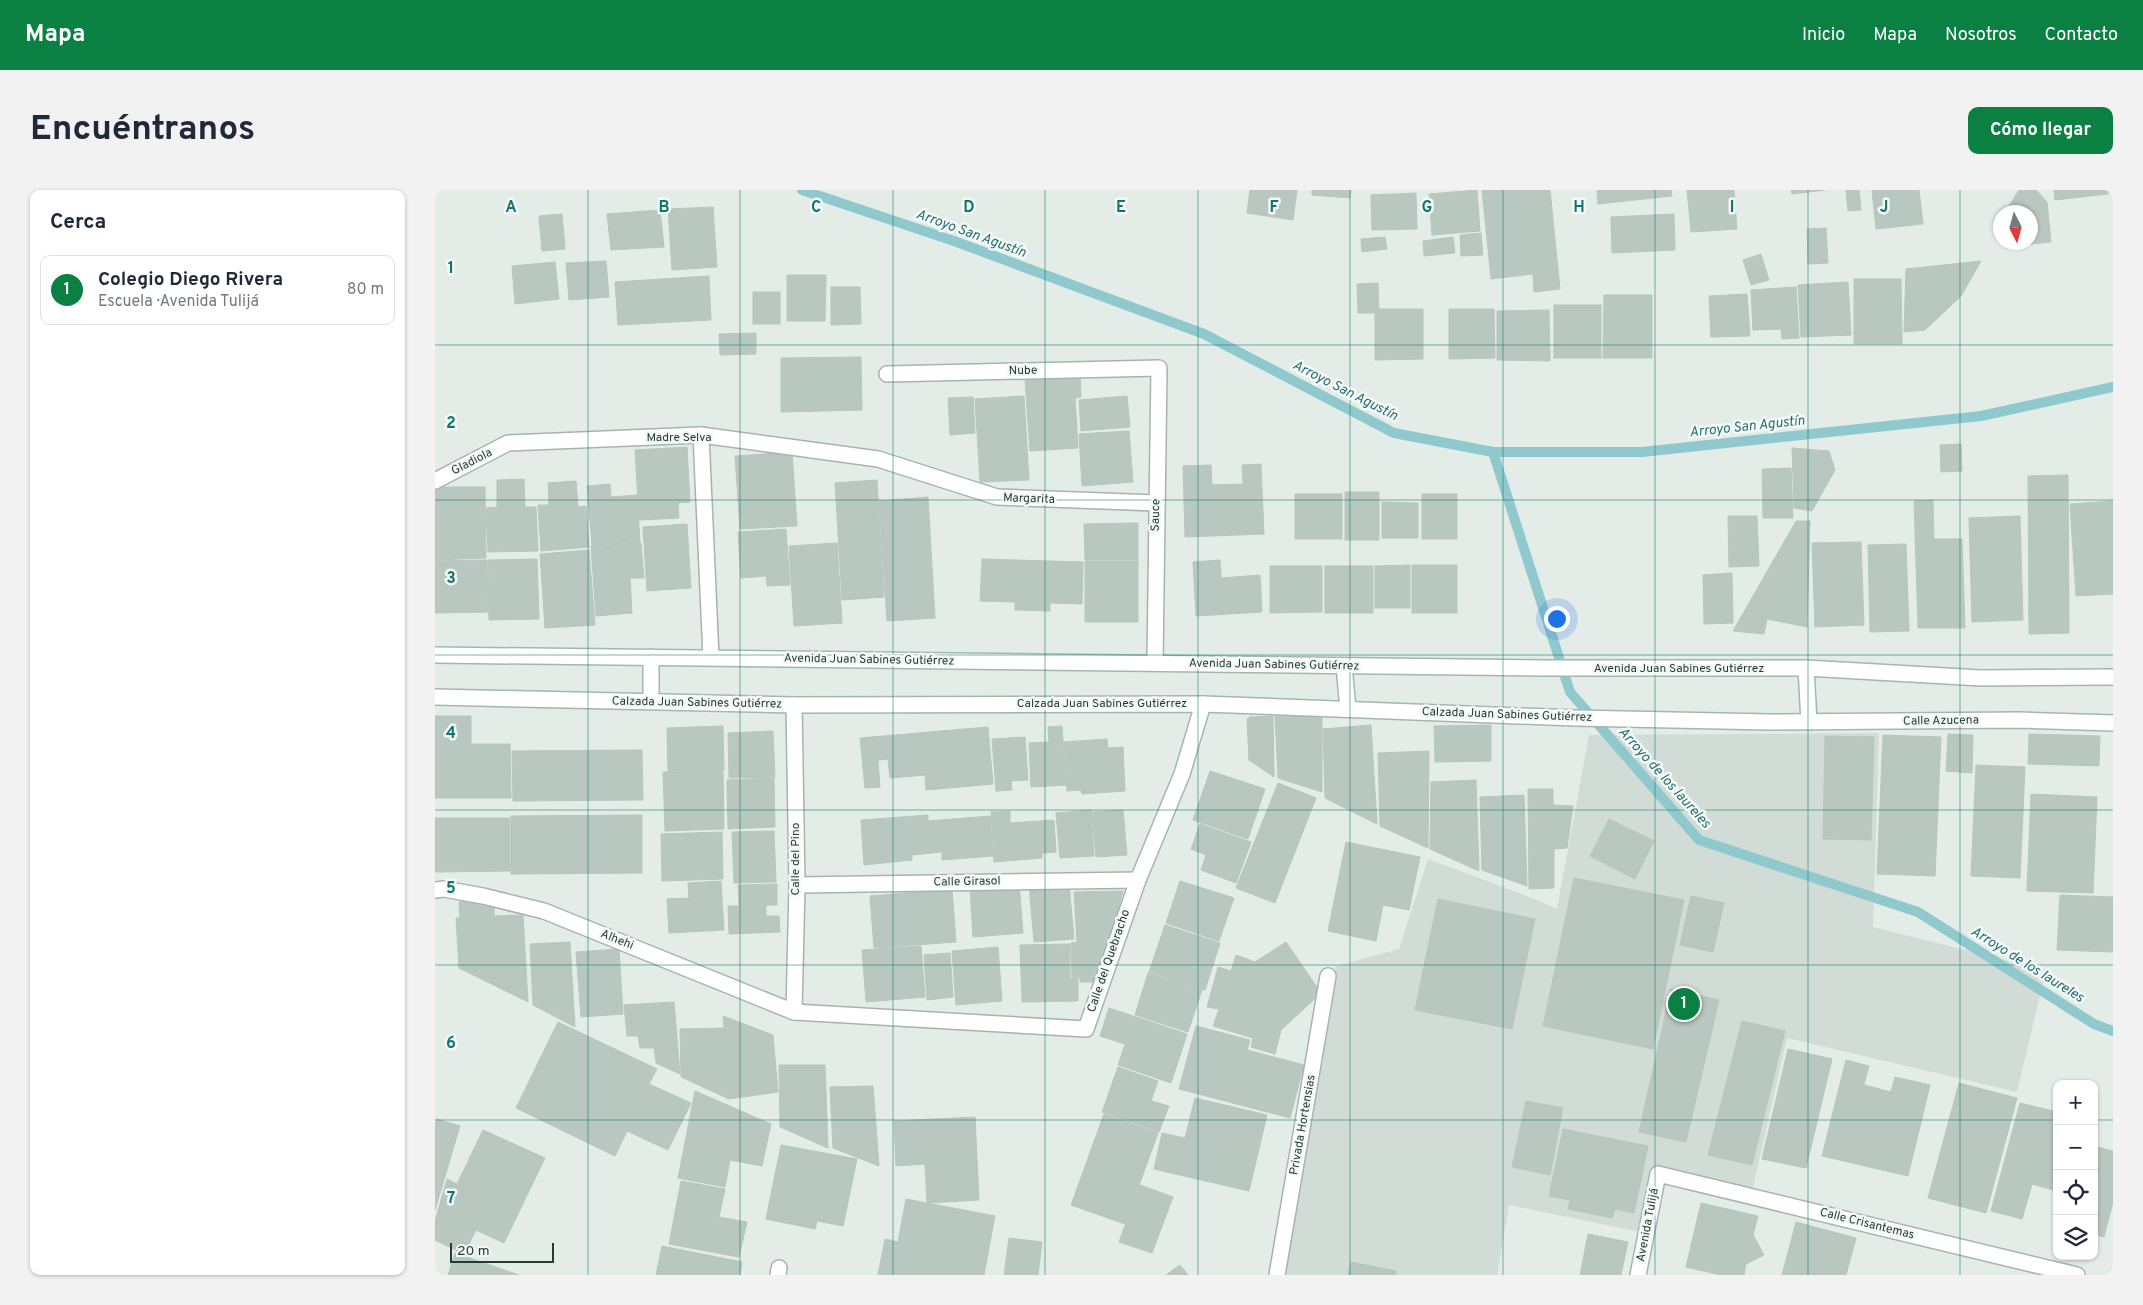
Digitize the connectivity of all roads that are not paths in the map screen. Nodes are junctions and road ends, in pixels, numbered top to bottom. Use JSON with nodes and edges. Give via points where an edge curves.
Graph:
{"nodes":[{"id":1,"x":1159,"y":368,"type":"joint"},
{"id":2,"x":887,"y":374,"type":"dead end"},
{"id":3,"x":701,"y":435,"type":"junction"},
{"id":4,"x":508,"y":443,"type":"joint"},
{"id":5,"x":878,"y":459,"type":"joint"},
{"id":6,"x":435,"y":481,"type":"edge"},
{"id":7,"x":1156,"y":503,"type":"junction"},
{"id":8,"x":435,"y":655,"type":"edge"},
{"id":9,"x":651,"y":657,"type":"junction"},
{"id":10,"x":711,"y":657,"type":"junction"},
{"id":11,"x":1155,"y":663,"type":"junction"},
{"id":12,"x":1344,"y":666,"type":"junction"},
{"id":13,"x":1806,"y":668,"type":"junction"},
{"id":14,"x":2113,"y":677,"type":"edge"},
{"id":15,"x":435,"y":698,"type":"edge"},
{"id":16,"x":651,"y":701,"type":"junction"},
{"id":17,"x":1203,"y":704,"type":"junction"},
{"id":18,"x":794,"y":705,"type":"junction"},
{"id":19,"x":1348,"y":708,"type":"junction"},
{"id":20,"x":1769,"y":722,"type":"joint"},
{"id":21,"x":1809,"y":722,"type":"junction"},
{"id":22,"x":2113,"y":723,"type":"edge"},
{"id":23,"x":1138,"y":880,"type":"junction"},
{"id":24,"x":797,"y":885,"type":"junction"},
{"id":25,"x":435,"y":890,"type":"edge"},
{"id":26,"x":1329,"y":976,"type":"dead end"},
{"id":27,"x":794,"y":1012,"type":"junction"},
{"id":28,"x":1658,"y":1174,"type":"joint"},
{"id":29,"x":1277,"y":1275,"type":"edge"},
{"id":30,"x":1638,"y":1275,"type":"edge"},
{"id":31,"x":2077,"y":1275,"type":"edge"}],
"edges":[{"from":1,"to":2,"type":"street","name":"Nube"},
{"from":1,"to":7,"type":"street","name":"Sauce"},
{"from":3,"to":4,"type":"street","name":"Madre Selva"},
{"from":3,"to":5,"type":"street","name":"Madre Selva"},
{"from":3,"to":10,"type":"street"},
{"from":4,"to":6,"type":"street","name":"Gladiola"},
{"from":5,"to":7,"type":"street","name":"Margarita","via":[[997,498]]},
{"from":7,"to":11,"type":"street","name":"Sauce"},
{"from":8,"to":9,"type":"street","name":"Avenida Juan Sabines Gutiérrez"},
{"from":9,"to":10,"type":"street","name":"Avenida Juan Sabines Gutiérrez"},
{"from":9,"to":16,"type":"street"},
{"from":10,"to":11,"type":"street","name":"Avenida Juan Sabines Gutiérrez"},
{"from":11,"to":12,"type":"street","name":"Avenida Juan Sabines Gutiérrez"},
{"from":12,"to":13,"type":"street","name":"Avenida Juan Sabines Gutiérrez"},
{"from":12,"to":19,"type":"street"},
{"from":13,"to":14,"type":"street","name":"Avenida Juan Sabines Gutiérrez","via":[[1981,678]]},
{"from":13,"to":21,"type":"street"},
{"from":15,"to":16,"type":"street","name":"Calzada Juan Sabines Gutiérrez"},
{"from":16,"to":18,"type":"street","name":"Calzada Juan Sabines Gutiérrez"},
{"from":17,"to":18,"type":"street","name":"Calzada Juan Sabines Gutiérrez"},
{"from":17,"to":19,"type":"street","name":"Calzada Juan Sabines Gutiérrez"},
{"from":17,"to":23,"type":"street","name":"Calle del Quebracho","via":[[1182,774]]},
{"from":18,"to":24,"type":"street","name":"Calle del Pino"},
{"from":19,"to":20,"type":"street","name":"Calzada Juan Sabines Gutiérrez"},
{"from":20,"to":21,"type":"street","name":"Calle Azucena"},
{"from":21,"to":22,"type":"street","name":"Calle Azucena","via":[[2019,720]]},
{"from":23,"to":24,"type":"street","name":"Calle Girasol"},
{"from":23,"to":27,"type":"street","name":"Calle del Quebracho","via":[[1086,1029]]},
{"from":24,"to":27,"type":"street","name":"Calle del Pino"},
{"from":25,"to":27,"type":"street","name":"Alhehi","via":[[483,896],[544,911]]},
{"from":26,"to":29,"type":"street","name":"Privada Hortensias"},
{"from":28,"to":30,"type":"street","name":"Avenida Tulijá"},
{"from":28,"to":31,"type":"street","name":"Calle Crisantemas"}]}
